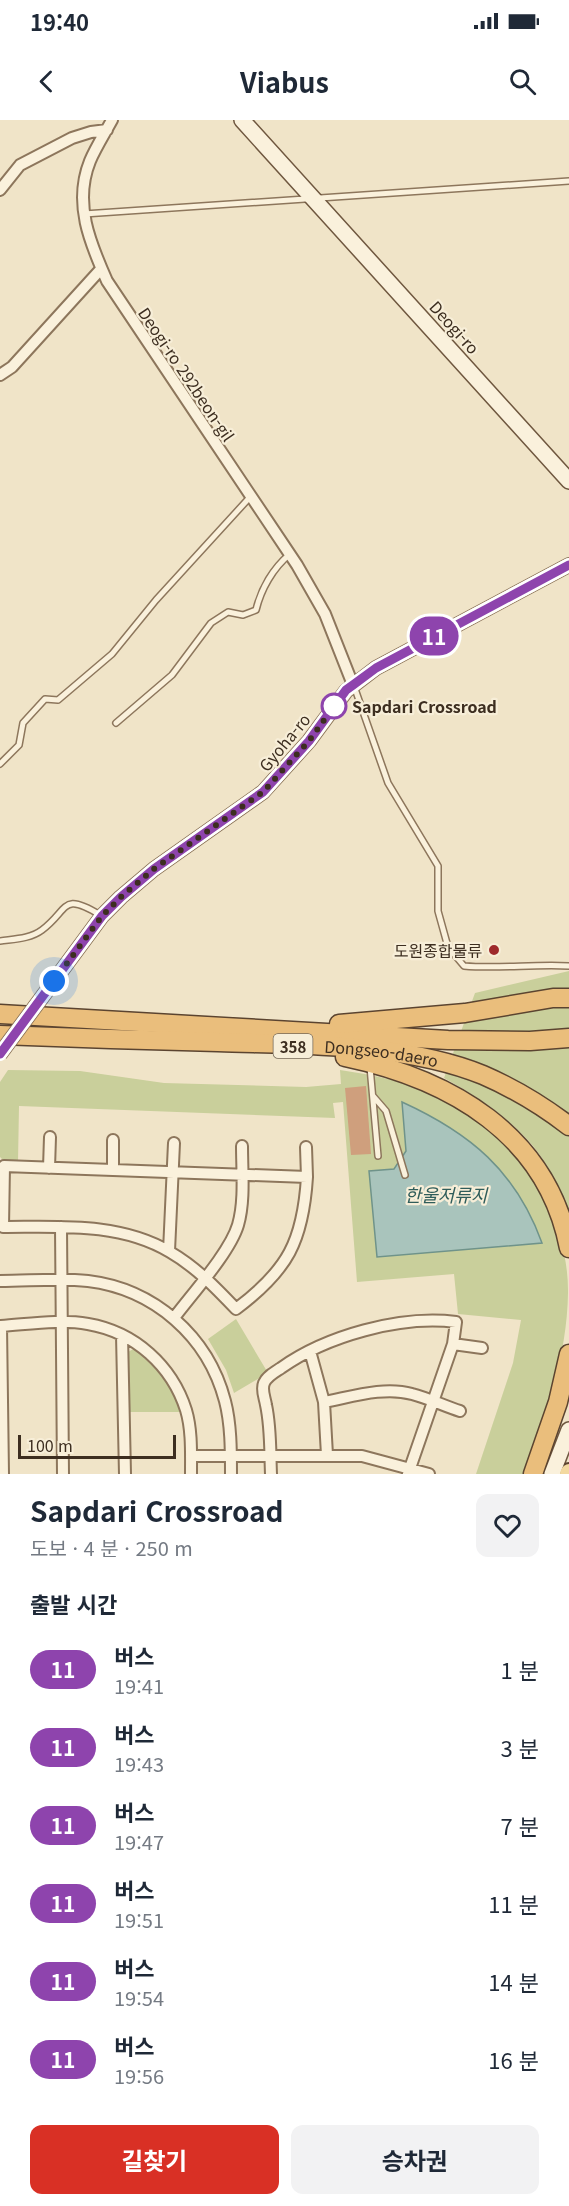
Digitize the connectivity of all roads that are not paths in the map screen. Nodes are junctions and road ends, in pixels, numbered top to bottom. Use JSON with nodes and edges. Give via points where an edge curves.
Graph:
{"nodes":[{"id":1,"x":242,"y":120,"type":"edge"},
{"id":2,"x":109,"y":125,"type":"edge"},
{"id":3,"x":569,"y":181,"type":"edge"},
{"id":4,"x":0,"y":190,"type":"edge"},
{"id":5,"x":313,"y":198,"type":"junction"},
{"id":6,"x":84,"y":214,"type":"junction"},
{"id":7,"x":101,"y":268,"type":"junction"},
{"id":8,"x":0,"y":375,"type":"edge"},
{"id":9,"x":569,"y":481,"type":"edge"},
{"id":10,"x":251,"y":496,"type":"junction"},
{"id":11,"x":290,"y":554,"type":"junction"},
{"id":12,"x":569,"y":565,"type":"edge"},
{"id":13,"x":353,"y":685,"type":"junction"},
{"id":14,"x":116,"y":723,"type":"dead end"},
{"id":15,"x":0,"y":764,"type":"edge"},
{"id":16,"x":102,"y":916,"type":"junction"},
{"id":17,"x":0,"y":941,"type":"edge"},
{"id":18,"x":569,"y":966,"type":"edge"},
{"id":19,"x":569,"y":998,"type":"edge"},
{"id":20,"x":0,"y":1014,"type":"edge"},
{"id":21,"x":123,"y":1020,"type":"junction"},
{"id":22,"x":0,"y":1035,"type":"edge"},
{"id":23,"x":569,"y":1038,"type":"edge"},
{"id":24,"x":236,"y":1043,"type":"junction"},
{"id":25,"x":0,"y":1054,"type":"edge"},
{"id":26,"x":370,"y":1062,"type":"junction"},
{"id":27,"x":373,"y":1096,"type":"junction"},
{"id":28,"x":569,"y":1126,"type":"edge"},
{"id":29,"x":50,"y":1137,"type":"dead end"},
{"id":30,"x":113,"y":1140,"type":"dead end"},
{"id":31,"x":174,"y":1143,"type":"dead end"},
{"id":32,"x":242,"y":1146,"type":"dead end"},
{"id":33,"x":306,"y":1147,"type":"dead end"},
{"id":34,"x":378,"y":1156,"type":"dead end"},
{"id":35,"x":49,"y":1168,"type":"junction"},
{"id":36,"x":113,"y":1170,"type":"junction"},
{"id":37,"x":173,"y":1172,"type":"junction"},
{"id":38,"x":242,"y":1174,"type":"junction"},
{"id":39,"x":405,"y":1175,"type":"dead end"},
{"id":40,"x":307,"y":1177,"type":"junction"},
{"id":41,"x":61,"y":1227,"type":"junction"},
{"id":42,"x":569,"y":1248,"type":"edge"},
{"id":43,"x":170,"y":1251,"type":"junction"},
{"id":44,"x":205,"y":1277,"type":"junction"},
{"id":45,"x":0,"y":1281,"type":"edge"},
{"id":46,"x":61,"y":1281,"type":"junction"},
{"id":47,"x":174,"y":1318,"type":"junction"},
{"id":48,"x":62,"y":1322,"type":"junction"},
{"id":49,"x":122,"y":1335,"type":"junction"},
{"id":50,"x":453,"y":1344,"type":"junction"},
{"id":51,"x":482,"y":1348,"type":"dead end"},
{"id":52,"x":310,"y":1351,"type":"junction"},
{"id":53,"x":569,"y":1354,"type":"edge"},
{"id":54,"x":324,"y":1401,"type":"junction"},
{"id":55,"x":433,"y":1402,"type":"junction"},
{"id":56,"x":460,"y":1411,"type":"dead end"},
{"id":57,"x":569,"y":1430,"type":"edge"},
{"id":58,"x":231,"y":1455,"type":"junction"},
{"id":59,"x":270,"y":1455,"type":"junction"},
{"id":60,"x":327,"y":1455,"type":"junction"},
{"id":61,"x":191,"y":1456,"type":"junction"},
{"id":62,"x":2,"y":1460,"type":"edge"},
{"id":63,"x":409,"y":1472,"type":"edge"},
{"id":64,"x":3,"y":1474,"type":"edge"},
{"id":65,"x":63,"y":1474,"type":"edge"},
{"id":66,"x":125,"y":1474,"type":"edge"},
{"id":67,"x":191,"y":1474,"type":"edge"},
{"id":68,"x":231,"y":1474,"type":"edge"},
{"id":69,"x":271,"y":1474,"type":"edge"},
{"id":70,"x":429,"y":1474,"type":"edge"},
{"id":71,"x":533,"y":1474,"type":"edge"},
{"id":72,"x":552,"y":1474,"type":"edge"}],
"edges":[{"from":1,"to":5,"type":"main road","name":"Deogi-ro"},
{"from":2,"to":4,"type":"street","name":"Deogi-ro 292beon-gil","via":[[72,138],[20,165]]},
{"from":2,"to":6,"type":"street","name":"Deogi-ro 292beon-gil","via":[[90,162],[82,204]]},
{"from":3,"to":5,"type":"lane"},
{"from":5,"to":6,"type":"lane"},
{"from":5,"to":9,"type":"main road","name":"Deogi-ro"},
{"from":6,"to":7,"type":"street","name":"Deogi-ro 292beon-gil","via":[[89,240]]},
{"from":7,"to":8,"type":"street","via":[[12,367]]},
{"from":7,"to":10,"type":"street","name":"Deogi-ro 292beon-gil"},
{"from":10,"to":11,"type":"street","name":"Deogi-ro 292beon-gil"},
{"from":10,"to":15,"type":"lane","via":[[112,654],[58,700],[45,699],[23,723],[19,745]]},
{"from":11,"to":13,"type":"street","name":"Deogi-ro 292beon-gil","via":[[325,614]]},
{"from":11,"to":14,"type":"lane","via":[[280,562],[256,610],[243,615],[228,612],[211,622],[172,675]]},
{"from":12,"to":13,"type":"street","name":"Gyoha-ro","via":[[376,668]]},
{"from":13,"to":16,"type":"street","name":"Gyoha-ro","via":[[263,792],[154,869]]},
{"from":13,"to":18,"type":"lane","via":[[388,783],[438,866],[438,911],[448,947],[464,966]]},
{"from":16,"to":17,"type":"lane","via":[[72,903],[41,931]]},
{"from":16,"to":25,"type":"street","name":"Gyoha-ro","bridge":true},
{"from":19,"to":21,"type":"highway","via":[[340,1024]]},
{"from":20,"to":21,"type":"highway","name":"Dongseo-daero","number":"358"},
{"from":21,"to":23,"type":"highway","name":"Dongseo-daero","number":"358","via":[[448,1040]]},
{"from":22,"to":24,"type":"highway","name":"Dongseo-daero","number":"358"},
{"from":24,"to":26,"type":"highway"},
{"from":24,"to":28,"type":"highway","name":"Dongseo-daero","number":"358","via":[[371,1050],[449,1064],[503,1084]]},
{"from":26,"to":27,"type":"lane"},
{"from":26,"to":42,"type":"highway","via":[[446,1090],[498,1124],[525,1153],[544,1183]]},
{"from":27,"to":34,"type":"lane"},
{"from":27,"to":39,"type":"lane","via":[[386,1111]]},
{"from":29,"to":35,"type":"street"},
{"from":30,"to":36,"type":"street"},
{"from":31,"to":37,"type":"street"},
{"from":32,"to":38,"type":"street"},
{"from":33,"to":40,"type":"street"},
{"from":35,"to":36,"type":"street"},
{"from":35,"to":41,"type":"street","via":[[4,1166],[3,1227]]},
{"from":36,"to":37,"type":"street"},
{"from":37,"to":38,"type":"street"},
{"from":37,"to":43,"type":"street"},
{"from":38,"to":40,"type":"street"},
{"from":38,"to":44,"type":"street","via":[[238,1225]]},
{"from":40,"to":44,"type":"street","via":[[303,1216],[293,1247],[264,1287],[236,1309]]},
{"from":41,"to":43,"type":"street","via":[[124,1234]]},
{"from":41,"to":46,"type":"street"},
{"from":43,"to":44,"type":"street"},
{"from":44,"to":47,"type":"street"},
{"from":45,"to":46,"type":"street"},
{"from":46,"to":47,"type":"street","via":[[119,1288],[153,1303]]},
{"from":46,"to":48,"type":"street"},
{"from":47,"to":58,"type":"street","via":[[207,1356],[220,1385]]},
{"from":48,"to":49,"type":"street","via":[[89,1324]]},
{"from":48,"to":62,"type":"street","via":[[1,1326]]},
{"from":48,"to":65,"type":"street"},
{"from":49,"to":61,"type":"street","via":[[152,1355],[173,1382],[186,1412]]},
{"from":49,"to":66,"type":"street"},
{"from":50,"to":51,"type":"street"},
{"from":50,"to":52,"type":"street","via":[[456,1322],[442,1320],[351,1333]]},
{"from":50,"to":55,"type":"street"},
{"from":52,"to":54,"type":"street"},
{"from":52,"to":59,"type":"street","via":[[265,1379],[262,1388]]},
{"from":53,"to":71,"type":"highway","via":[[558,1402]]},
{"from":54,"to":55,"type":"street","via":[[398,1392]]},
{"from":54,"to":60,"type":"street"},
{"from":55,"to":56,"type":"street"},
{"from":55,"to":63,"type":"street"},
{"from":57,"to":72,"type":"main road"},
{"from":58,"to":59,"type":"street"},
{"from":58,"to":61,"type":"street"},
{"from":58,"to":68,"type":"street"},
{"from":59,"to":60,"type":"street"},
{"from":59,"to":69,"type":"street"},
{"from":60,"to":63,"type":"street","via":[[362,1456]]},
{"from":61,"to":67,"type":"street"},
{"from":62,"to":64,"type":"street"},
{"from":63,"to":70,"type":"street"}]}
